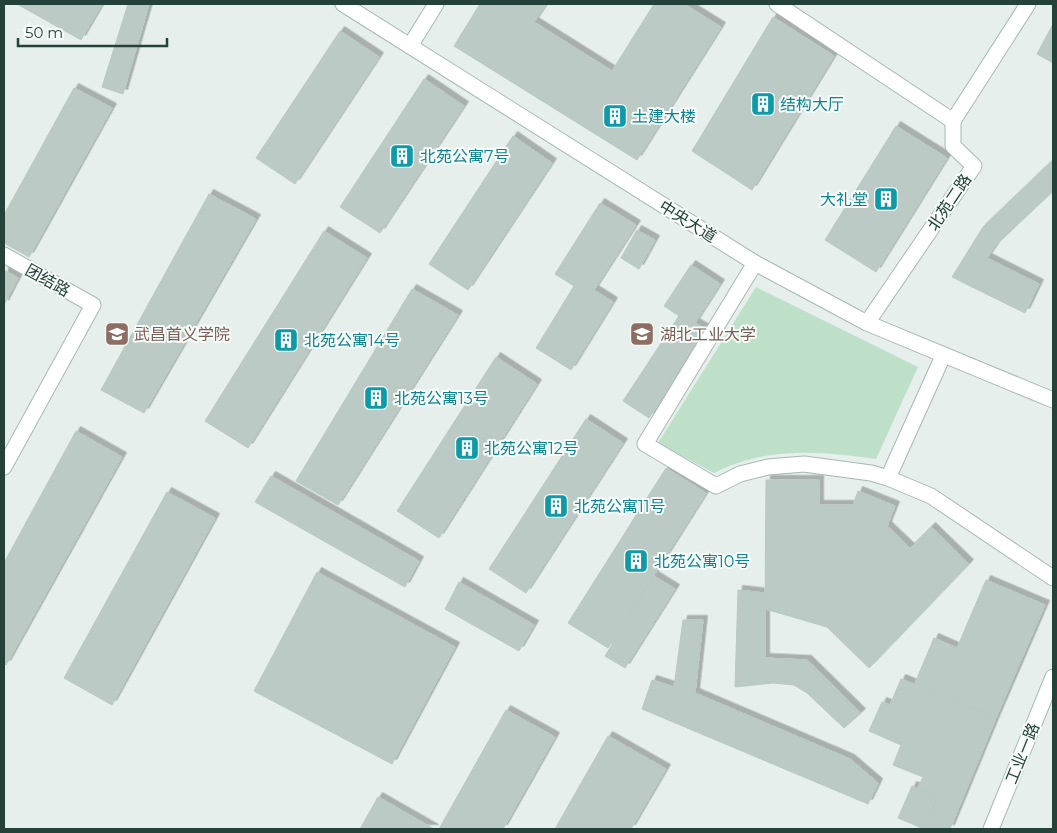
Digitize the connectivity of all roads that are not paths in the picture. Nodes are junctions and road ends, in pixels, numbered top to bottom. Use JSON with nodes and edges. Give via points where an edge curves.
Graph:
{"nodes":[{"id":1,"x":343,"y":4,"type":"edge"},
{"id":2,"x":436,"y":4,"type":"edge"},
{"id":3,"x":777,"y":4,"type":"edge"},
{"id":4,"x":1028,"y":4,"type":"edge"},
{"id":5,"x":410,"y":46,"type":"junction"},
{"id":6,"x":953,"y":121,"type":"junction"},
{"id":7,"x":4,"y":255,"type":"edge"},
{"id":8,"x":755,"y":263,"type":"junction"},
{"id":9,"x":867,"y":323,"type":"junction"},
{"id":10,"x":943,"y":356,"type":"junction"},
{"id":11,"x":1053,"y":400,"type":"edge"},
{"id":12,"x":4,"y":467,"type":"edge"},
{"id":13,"x":888,"y":478,"type":"junction"},
{"id":14,"x":1053,"y":578,"type":"edge"},
{"id":15,"x":1053,"y":677,"type":"edge"},
{"id":16,"x":991,"y":829,"type":"edge"}],
"edges":[{"from":1,"to":5,"type":"street","name":"中央大道"},
{"from":2,"to":5,"type":"street"},
{"from":3,"to":6,"type":"street"},
{"from":4,"to":6,"type":"street"},
{"from":5,"to":8,"type":"street","name":"中央大道"},
{"from":6,"to":9,"type":"street","name":"北苑二路","via":[[953,146],[974,166]]},
{"from":7,"to":12,"type":"street","name":"团结路","via":[[93,305]]},
{"from":8,"to":9,"type":"street","name":"中央大道"},
{"from":8,"to":13,"type":"street","via":[[645,444],[716,486],[740,474],[768,467],[804,464]]},
{"from":9,"to":10,"type":"street","name":"中央大道"},
{"from":10,"to":11,"type":"street","name":"中央大道"},
{"from":10,"to":13,"type":"street"},
{"from":13,"to":14,"type":"street","via":[[931,496]]},
{"from":15,"to":16,"type":"street","name":"工业一路"}]}
